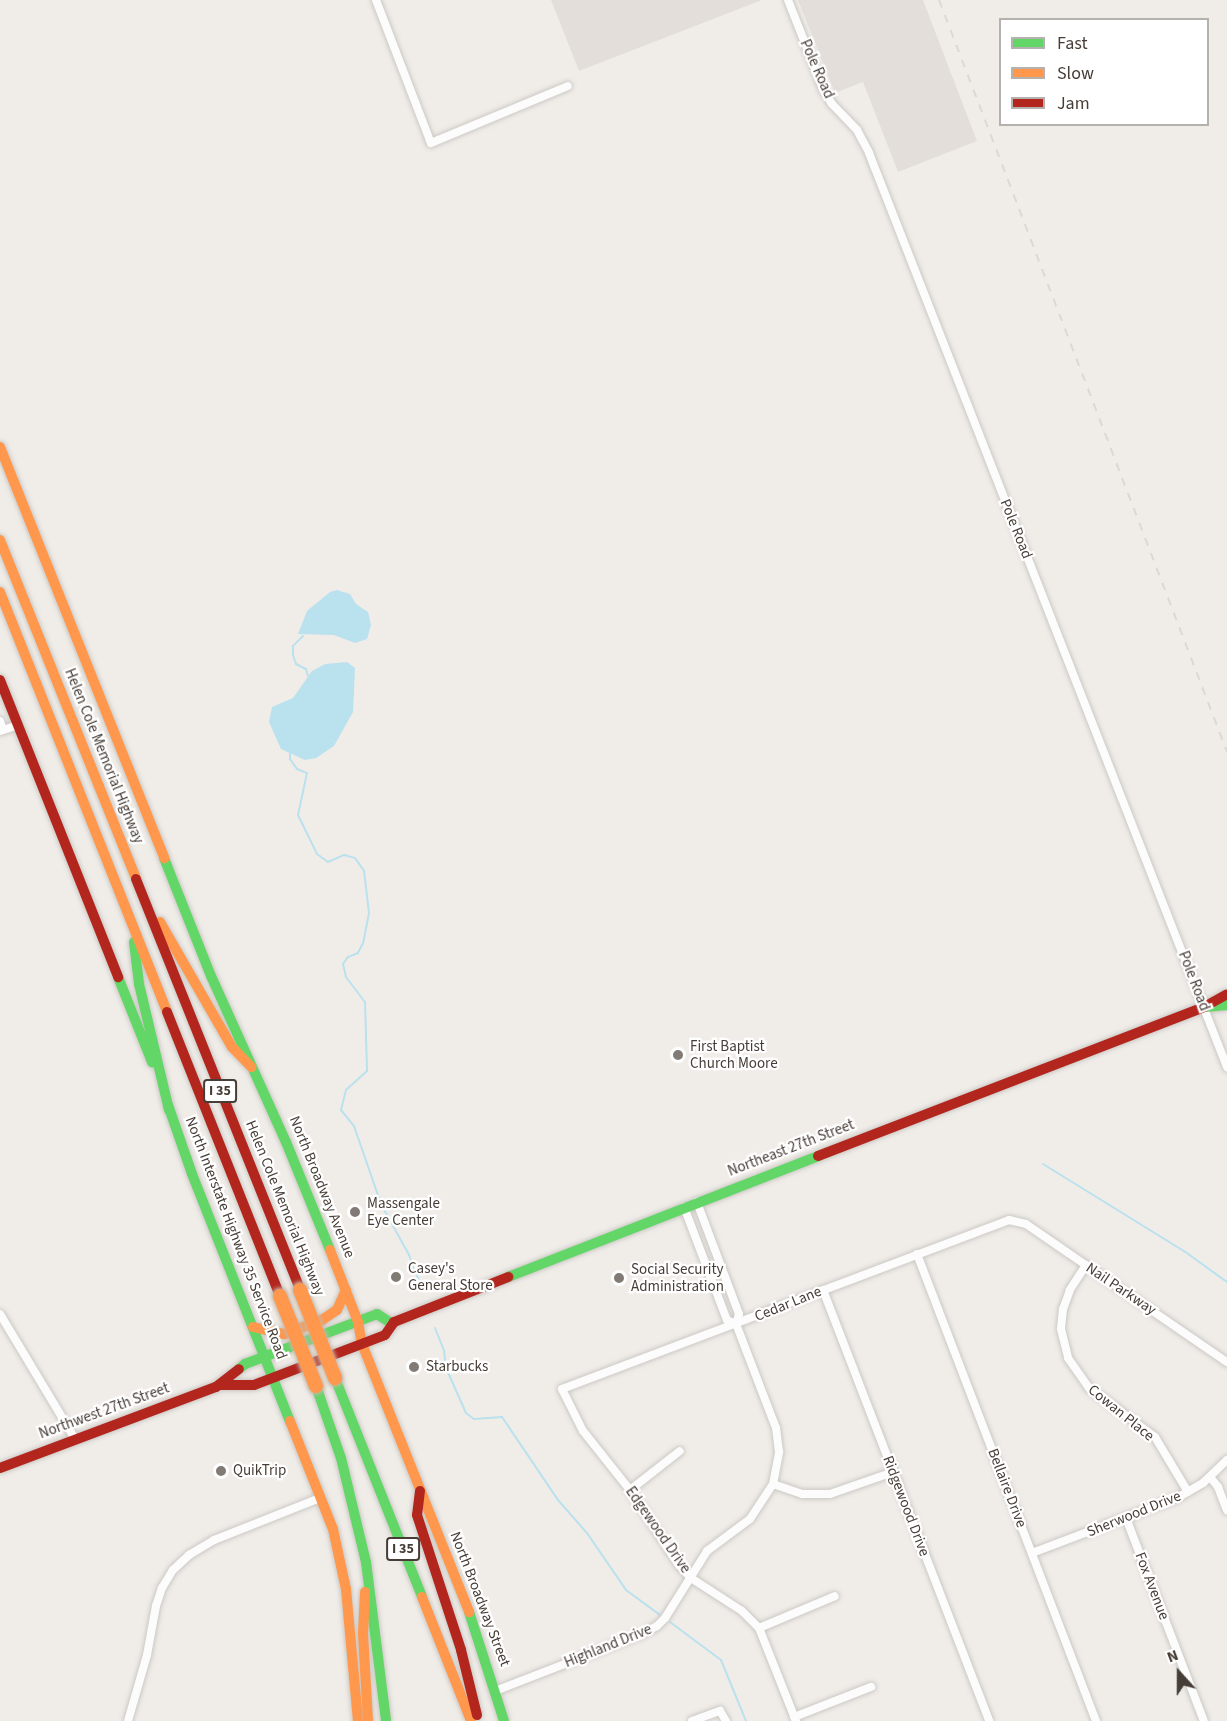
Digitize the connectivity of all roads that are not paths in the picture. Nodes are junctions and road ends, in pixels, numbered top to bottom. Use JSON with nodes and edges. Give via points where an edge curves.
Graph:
{"nodes":[{"id":1,"x":376,"y":0,"type":"edge"},
{"id":2,"x":788,"y":0,"type":"edge"},
{"id":3,"x":568,"y":86,"type":"dead end"},
{"id":4,"x":0,"y":447,"type":"edge"},
{"id":5,"x":0,"y":540,"type":"edge"},
{"id":6,"x":0,"y":592,"type":"edge"},
{"id":7,"x":0,"y":680,"type":"edge"},
{"id":8,"x":18,"y":725,"type":"junction"},
{"id":9,"x":1,"y":727,"type":"edge"},
{"id":10,"x":141,"y":892,"type":"junction"},
{"id":11,"x":131,"y":922,"type":"junction"},
{"id":12,"x":1227,"y":994,"type":"edge"},
{"id":13,"x":1227,"y":1005,"type":"edge"},
{"id":14,"x":1204,"y":1007,"type":"junction"},
{"id":15,"x":251,"y":1067,"type":"junction"},
{"id":16,"x":1227,"y":1067,"type":"edge"},
{"id":17,"x":170,"y":1110,"type":"junction"},
{"id":18,"x":690,"y":1205,"type":"junction"},
{"id":19,"x":1013,"y":1220,"type":"joint"},
{"id":20,"x":917,"y":1254,"type":"junction"},
{"id":21,"x":1086,"y":1265,"type":"junction"},
{"id":22,"x":346,"y":1290,"type":"junction"},
{"id":23,"x":823,"y":1290,"type":"junction"},
{"id":24,"x":0,"y":1314,"type":"edge"},
{"id":25,"x":358,"y":1322,"type":"junction"},
{"id":26,"x":391,"y":1323,"type":"junction"},
{"id":27,"x":736,"y":1324,"type":"junction"},
{"id":28,"x":253,"y":1327,"type":"junction"},
{"id":29,"x":362,"y":1344,"type":"junction"},
{"id":30,"x":264,"y":1357,"type":"junction"},
{"id":31,"x":1227,"y":1362,"type":"edge"},
{"id":32,"x":273,"y":1378,"type":"junction"},
{"id":33,"x":219,"y":1385,"type":"junction"},
{"id":34,"x":562,"y":1389,"type":"joint"},
{"id":35,"x":75,"y":1439,"type":"junction"},
{"id":36,"x":680,"y":1451,"type":"dead end"},
{"id":37,"x":1227,"y":1460,"type":"edge"},
{"id":38,"x":0,"y":1467,"type":"edge"},
{"id":39,"x":893,"y":1472,"type":"junction"},
{"id":40,"x":1210,"y":1477,"type":"junction"},
{"id":41,"x":773,"y":1484,"type":"junction"},
{"id":42,"x":630,"y":1490,"type":"junction"},
{"id":43,"x":420,"y":1491,"type":"junction"},
{"id":44,"x":1188,"y":1492,"type":"junction"},
{"id":45,"x":320,"y":1498,"type":"junction"},
{"id":46,"x":1227,"y":1510,"type":"edge"},
{"id":47,"x":1126,"y":1518,"type":"junction"},
{"id":48,"x":1032,"y":1553,"type":"junction"},
{"id":49,"x":366,"y":1563,"type":"junction"},
{"id":50,"x":691,"y":1578,"type":"junction"},
{"id":51,"x":835,"y":1596,"type":"dead end"},
{"id":52,"x":759,"y":1628,"type":"junction"},
{"id":53,"x":871,"y":1687,"type":"dead end"},
{"id":54,"x":495,"y":1691,"type":"junction"},
{"id":55,"x":795,"y":1719,"type":"edge"},
{"id":56,"x":128,"y":1721,"type":"edge"},
{"id":57,"x":358,"y":1721,"type":"edge"},
{"id":58,"x":368,"y":1721,"type":"edge"},
{"id":59,"x":386,"y":1721,"type":"edge"},
{"id":60,"x":471,"y":1721,"type":"edge"},
{"id":61,"x":478,"y":1721,"type":"edge"},
{"id":62,"x":504,"y":1721,"type":"edge"},
{"id":63,"x":692,"y":1721,"type":"edge"},
{"id":64,"x":726,"y":1721,"type":"edge"},
{"id":65,"x":989,"y":1721,"type":"edge"},
{"id":66,"x":1096,"y":1721,"type":"edge"},
{"id":67,"x":1204,"y":1721,"type":"edge"}],
"edges":[{"from":1,"to":3,"type":"street","via":[[431,143]]},
{"from":2,"to":14,"type":"street","name":"Pole Road","via":[[828,96],[857,130],[869,153]]},
{"from":4,"to":15,"type":"main road","name":"North Broadway Avenue"},
{"from":5,"to":10,"type":"main road","name":"Helen Cole Memorial Highway","number":"I 35"},
{"from":6,"to":11,"type":"main road","number":"I 35"},
{"from":7,"to":8,"type":"main road"},
{"from":8,"to":9,"type":"street"},
{"from":8,"to":17,"type":"main road"},
{"from":10,"to":15,"type":"main road","via":[[232,1047]]},
{"from":10,"to":60,"type":"main road","name":"Helen Cole Memorial Highway","number":"I 35","bridge":true},
{"from":11,"to":17,"type":"main road","via":[[139,984]]},
{"from":11,"to":49,"type":"main road","number":"I 35","bridge":true,"via":[[316,1386],[344,1466]]},
{"from":12,"to":14,"type":"main road","name":"Northeast 27th Street"},
{"from":13,"to":14,"type":"main road","name":"Northeast 27th Street"},
{"from":14,"to":16,"type":"street","name":"Pole Road"},
{"from":14,"to":18,"type":"main road","name":"Northeast 27th Street"},
{"from":15,"to":22,"type":"main road","name":"North Broadway Avenue"},
{"from":17,"to":28,"type":"main road","name":"North Interstate Highway 35 Service Road"},
{"from":18,"to":26,"type":"main road","name":"Northeast 27th Street"},
{"from":18,"to":27,"type":"street","name":"Highland Drive","via":[[727,1320]]},
{"from":18,"to":27,"type":"street","name":"Highland Drive","via":[[740,1314]]},
{"from":19,"to":20,"type":"street","name":"Cedar Lane"},
{"from":19,"to":21,"type":"street","name":"Nail Parkway","via":[[1026,1224]]},
{"from":20,"to":23,"type":"street","name":"Cedar Lane"},
{"from":20,"to":48,"type":"street","name":"Bellaire Drive"},
{"from":21,"to":31,"type":"street","name":"Nail Parkway"},
{"from":21,"to":44,"type":"street","name":"Cowan Place","via":[[1063,1309],[1061,1329],[1068,1358],[1089,1388],[1155,1437]]},
{"from":22,"to":25,"type":"main road","name":"North Broadway Avenue"},
{"from":22,"to":28,"type":"main road","via":[[337,1310],[322,1320],[284,1334]]},
{"from":23,"to":27,"type":"street","name":"Cedar Lane"},
{"from":23,"to":39,"type":"street","name":"Ridgewood Drive"},
{"from":24,"to":35,"type":"street"},
{"from":25,"to":26,"type":"main road","name":"Northeast 27th Street","via":[[377,1314]]},
{"from":25,"to":29,"type":"main road","name":"North Broadway Avenue"},
{"from":25,"to":30,"type":"main road","name":"Northwest 27th Street"},
{"from":26,"to":29,"type":"main road","name":"Northeast 27th Street","via":[[385,1335]]},
{"from":27,"to":34,"type":"street","name":"Cedar Lane"},
{"from":27,"to":41,"type":"street","name":"Highland Drive","via":[[776,1428],[779,1458]]},
{"from":28,"to":30,"type":"main road","name":"North Interstate Highway 35 Service Road"},
{"from":29,"to":32,"type":"main road","name":"Northwest 27th Street"},
{"from":29,"to":43,"type":"main road"},
{"from":30,"to":32,"type":"main road","name":"North Interstate Highway 35 Service Road"},
{"from":30,"to":33,"type":"main road","name":"Northwest 27th Street","via":[[244,1364]]},
{"from":32,"to":33,"type":"main road","name":"Northwest 27th Street","via":[[254,1385]]},
{"from":32,"to":45,"type":"main road","name":"North Interstate Highway 35 Service Road"},
{"from":33,"to":35,"type":"main road","name":"Northwest 27th Street"},
{"from":34,"to":42,"type":"street","name":"Edgewood Drive","via":[[583,1431]]},
{"from":35,"to":38,"type":"main road","name":"Northwest 27th Street"},
{"from":36,"to":42,"type":"street"},
{"from":37,"to":40,"type":"street","name":"Sherwood Drive"},
{"from":39,"to":41,"type":"street","via":[[830,1494],[802,1494]]},
{"from":39,"to":65,"type":"street","name":"Ridgewood Drive"},
{"from":40,"to":44,"type":"street","name":"Sherwood Drive"},
{"from":40,"to":46,"type":"street"},
{"from":41,"to":50,"type":"street","name":"Highland Drive","via":[[750,1519],[711,1546]]},
{"from":42,"to":50,"type":"street","name":"Edgewood Drive","via":[[673,1558]]},
{"from":43,"to":54,"type":"main road","name":"North Broadway Street","via":[[479,1638]]},
{"from":43,"to":61,"type":"main road","via":[[419,1521],[461,1650]]},
{"from":44,"to":47,"type":"street","name":"Sherwood Drive"},
{"from":45,"to":56,"type":"street","via":[[214,1540],[173,1570],[156,1606]]},
{"from":45,"to":57,"type":"main road","name":"North Interstate Highway 35 Service Road","via":[[343,1565]]},
{"from":47,"to":48,"type":"street","name":"Sherwood Drive"},
{"from":47,"to":67,"type":"street","name":"Fox Avenue"},
{"from":48,"to":66,"type":"street","name":"Bellaire Drive"},
{"from":49,"to":58,"type":"main road","via":[[363,1634]]},
{"from":49,"to":59,"type":"main road","number":"I 35"},
{"from":50,"to":52,"type":"street","name":"Edgewood Drive","via":[[742,1611]]},
{"from":50,"to":54,"type":"street","name":"Highland Drive","via":[[665,1618],[650,1631]]},
{"from":51,"to":52,"type":"street"},
{"from":52,"to":55,"type":"street","name":"Edgewood Drive"},
{"from":53,"to":55,"type":"street"},
{"from":54,"to":62,"type":"main road","name":"North Broadway Street"},
{"from":63,"to":64,"type":"street","via":[[720,1711]]}]}
